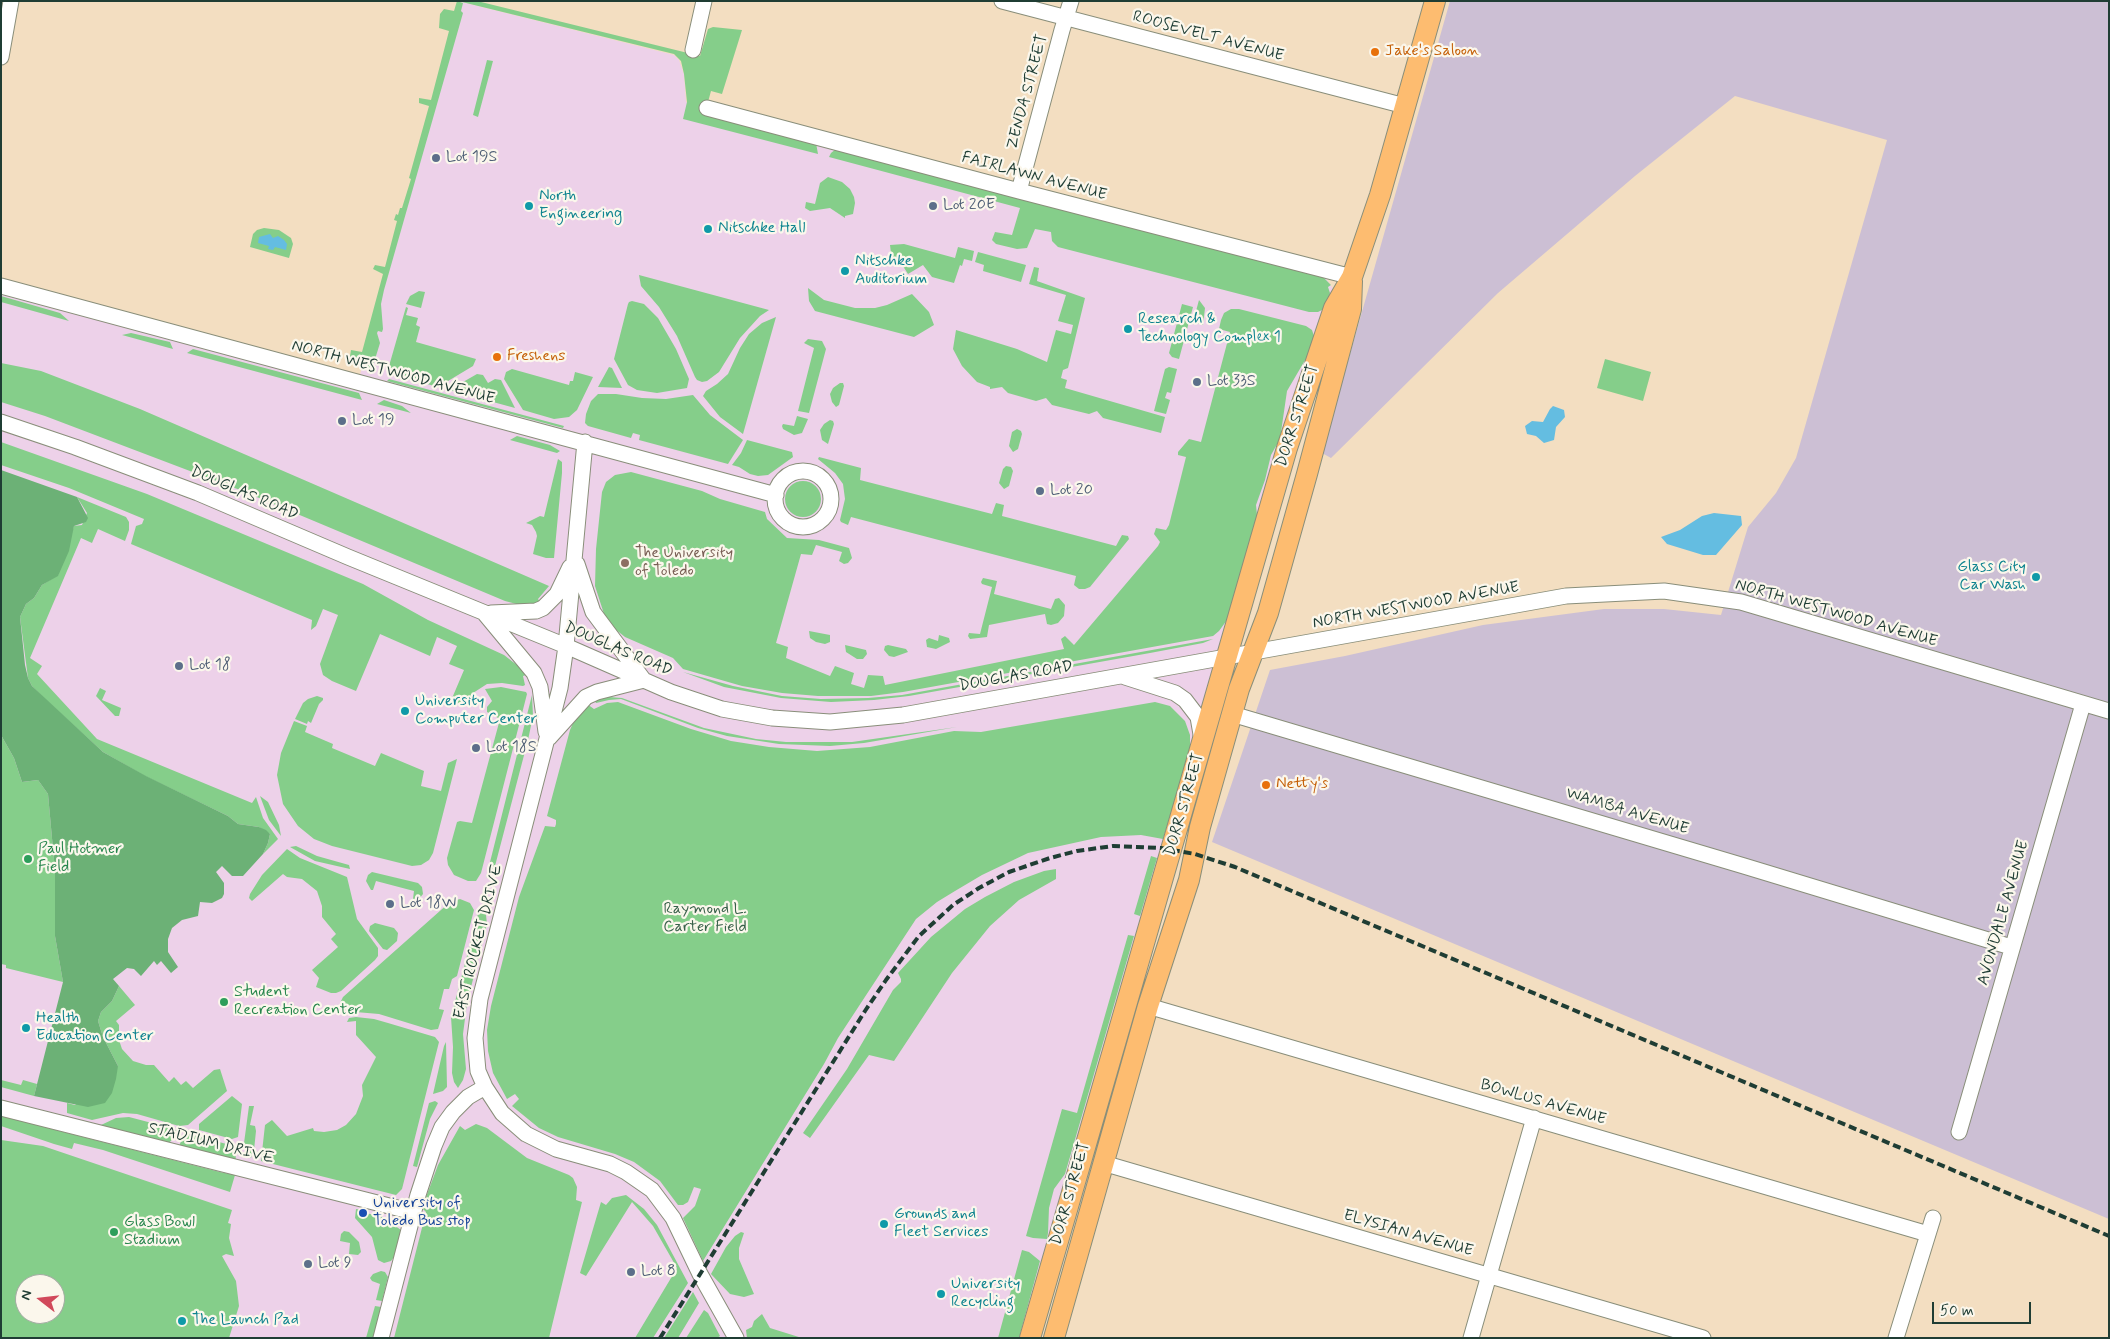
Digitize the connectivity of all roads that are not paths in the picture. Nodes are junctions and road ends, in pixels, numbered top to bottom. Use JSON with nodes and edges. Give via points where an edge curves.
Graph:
{"nodes":[{"id":1,"x":11,"y":1,"type":"edge"},
{"id":2,"x":704,"y":1,"type":"edge"},
{"id":3,"x":1002,"y":1,"type":"edge"},
{"id":4,"x":1071,"y":1,"type":"edge"},
{"id":5,"x":1435,"y":1,"type":"edge"},
{"id":6,"x":1067,"y":18,"type":"junction"},
{"id":7,"x":693,"y":50,"type":"dead end"},
{"id":8,"x":1,"y":58,"type":"edge"},
{"id":9,"x":1405,"y":106,"type":"junction"},
{"id":10,"x":707,"y":108,"type":"dead end"},
{"id":11,"x":1019,"y":192,"type":"junction"},
{"id":12,"x":1352,"y":277,"type":"junction"},
{"id":13,"x":1,"y":286,"type":"edge"},
{"id":14,"x":1306,"y":393,"type":"junction"},
{"id":15,"x":1,"y":422,"type":"edge"},
{"id":16,"x":585,"y":442,"type":"junction"},
{"id":17,"x":1303,"y":473,"type":"junction"},
{"id":18,"x":776,"y":495,"type":"dead end"},
{"id":19,"x":574,"y":557,"type":"junction"},
{"id":20,"x":485,"y":614,"type":"junction"},
{"id":21,"x":566,"y":646,"type":"junction"},
{"id":22,"x":1253,"y":653,"type":"junction"},
{"id":23,"x":1226,"y":658,"type":"junction"},
{"id":24,"x":1122,"y":676,"type":"junction"},
{"id":25,"x":644,"y":680,"type":"junction"},
{"id":26,"x":2083,"y":704,"type":"junction"},
{"id":27,"x":2109,"y":711,"type":"edge"},
{"id":28,"x":1232,"y":714,"type":"junction"},
{"id":29,"x":547,"y":741,"type":"junction"},
{"id":30,"x":1202,"y":743,"type":"junction"},
{"id":31,"x":2011,"y":948,"type":"junction"},
{"id":32,"x":1148,"y":1006,"type":"junction"},
{"id":33,"x":485,"y":1087,"type":"junction"},
{"id":34,"x":1,"y":1108,"type":"edge"},
{"id":35,"x":1534,"y":1118,"type":"junction"},
{"id":36,"x":1959,"y":1132,"type":"dead end"},
{"id":37,"x":1103,"y":1163,"type":"junction"},
{"id":38,"x":1071,"y":1193,"type":"junction"},
{"id":39,"x":413,"y":1212,"type":"junction"},
{"id":40,"x":1933,"y":1218,"type":"dead end"},
{"id":41,"x":1928,"y":1234,"type":"junction"},
{"id":42,"x":1489,"y":1276,"type":"junction"},
{"id":43,"x":1059,"y":1336,"type":"edge"},
{"id":44,"x":381,"y":1338,"type":"edge"},
{"id":45,"x":736,"y":1338,"type":"edge"},
{"id":46,"x":1030,"y":1338,"type":"edge"},
{"id":47,"x":1471,"y":1338,"type":"edge"},
{"id":48,"x":1703,"y":1338,"type":"edge"},
{"id":49,"x":1896,"y":1338,"type":"edge"}],
"edges":[{"from":1,"to":8,"type":"street"},
{"from":2,"to":7,"type":"street"},
{"from":3,"to":6,"type":"street","name":"ROOSEVELT AVENUE"},
{"from":4,"to":6,"type":"street","name":"ZENDA STREET"},
{"from":5,"to":9,"type":"main road","name":"DORR STREET"},
{"from":6,"to":9,"type":"street","name":"ROOSEVELT AVENUE"},
{"from":6,"to":11,"type":"street","name":"ZENDA STREET"},
{"from":9,"to":12,"type":"main road","name":"DORR STREET"},
{"from":10,"to":11,"type":"street","name":"FAIRLAWN AVENUE"},
{"from":11,"to":12,"type":"street","name":"FAIRLAWN AVENUE"},
{"from":12,"to":14,"type":"main road","name":"DORR STREET","via":[[1334,308]]},
{"from":12,"to":17,"type":"main road","name":"DORR STREET","via":[[1351,308]]},
{"from":13,"to":16,"type":"street","name":"NORTH WESTWOOD AVENUE"},
{"from":14,"to":17,"type":"main road","via":[[1313,394],[1316,400]]},
{"from":14,"to":23,"type":"main road","name":"DORR STREET"},
{"from":15,"to":20,"type":"street","name":"DOUGLAS ROAD","via":[[198,493]]},
{"from":16,"to":18,"type":"street","name":"NORTH WESTWOOD AVENUE"},
{"from":16,"to":19,"type":"street","name":"EAST ROCKET DRIVE"},
{"from":17,"to":22,"type":"main road","name":"DORR STREET","via":[[1268,613]]},
{"from":19,"to":20,"type":"street","via":[[557,594],[543,608]]},
{"from":19,"to":21,"type":"street","name":"EAST ROCKET DRIVE"},
{"from":19,"to":25,"type":"street","via":[[593,612]]},
{"from":20,"to":21,"type":"street","name":"DOUGLAS ROAD"},
{"from":20,"to":29,"type":"street","via":[[534,673],[540,688]]},
{"from":21,"to":25,"type":"street","name":"DOUGLAS ROAD"},
{"from":21,"to":29,"type":"street","name":"EAST ROCKET DRIVE"},
{"from":22,"to":23,"type":"street","name":"DOUGLAS ROAD"},
{"from":22,"to":26,"type":"street","name":"NORTH WESTWOOD AVENUE","via":[[1566,596],[1664,591],[1741,602]]},
{"from":22,"to":28,"type":"main road","name":"DORR STREET"},
{"from":23,"to":24,"type":"street","name":"DOUGLAS ROAD"},
{"from":23,"to":30,"type":"main road","name":"DORR STREET"},
{"from":24,"to":25,"type":"street","name":"DOUGLAS ROAD","via":[[903,715],[830,722],[730,711]]},
{"from":24,"to":30,"type":"street","via":[[1175,693],[1185,700],[1198,717]]},
{"from":25,"to":29,"type":"street","via":[[596,692],[586,698]]},
{"from":26,"to":27,"type":"street","name":"NORTH WESTWOOD AVENUE"},
{"from":26,"to":31,"type":"street","name":"AVONDALE AVENUE"},
{"from":28,"to":31,"type":"street","name":"WAMBA AVENUE"},
{"from":28,"to":32,"type":"main road","name":"DORR STREET","via":[[1200,827],[1189,880]]},
{"from":29,"to":33,"type":"street","name":"EAST ROCKET DRIVE","via":[[476,1022],[477,1063]]},
{"from":30,"to":38,"type":"main road","name":"DORR STREET"},
{"from":31,"to":36,"type":"street","name":"AVONDALE AVENUE"},
{"from":32,"to":35,"type":"street","name":"BOWLUS AVENUE"},
{"from":32,"to":37,"type":"main road","name":"DORR STREET"},
{"from":33,"to":39,"type":"street","via":[[460,1104],[442,1127]]},
{"from":33,"to":45,"type":"street","name":"EAST ROCKET DRIVE","via":[[502,1113],[526,1134],[556,1149],[610,1164],[652,1190],[673,1218]]},
{"from":34,"to":39,"type":"street","name":"STADIUM DRIVE"},
{"from":35,"to":41,"type":"street","name":"BOWLUS AVENUE"},
{"from":35,"to":42,"type":"street"},
{"from":37,"to":42,"type":"street","name":"ELYSIAN AVENUE"},
{"from":37,"to":43,"type":"main road","name":"DORR STREET"},
{"from":38,"to":43,"type":"main road","via":[[1083,1200],[1069,1257]]},
{"from":38,"to":46,"type":"main road","name":"DORR STREET"},
{"from":39,"to":44,"type":"street"},
{"from":40,"to":41,"type":"street"},
{"from":41,"to":49,"type":"street"},
{"from":42,"to":47,"type":"street"},
{"from":42,"to":48,"type":"street","name":"ELYSIAN AVENUE"}]}
